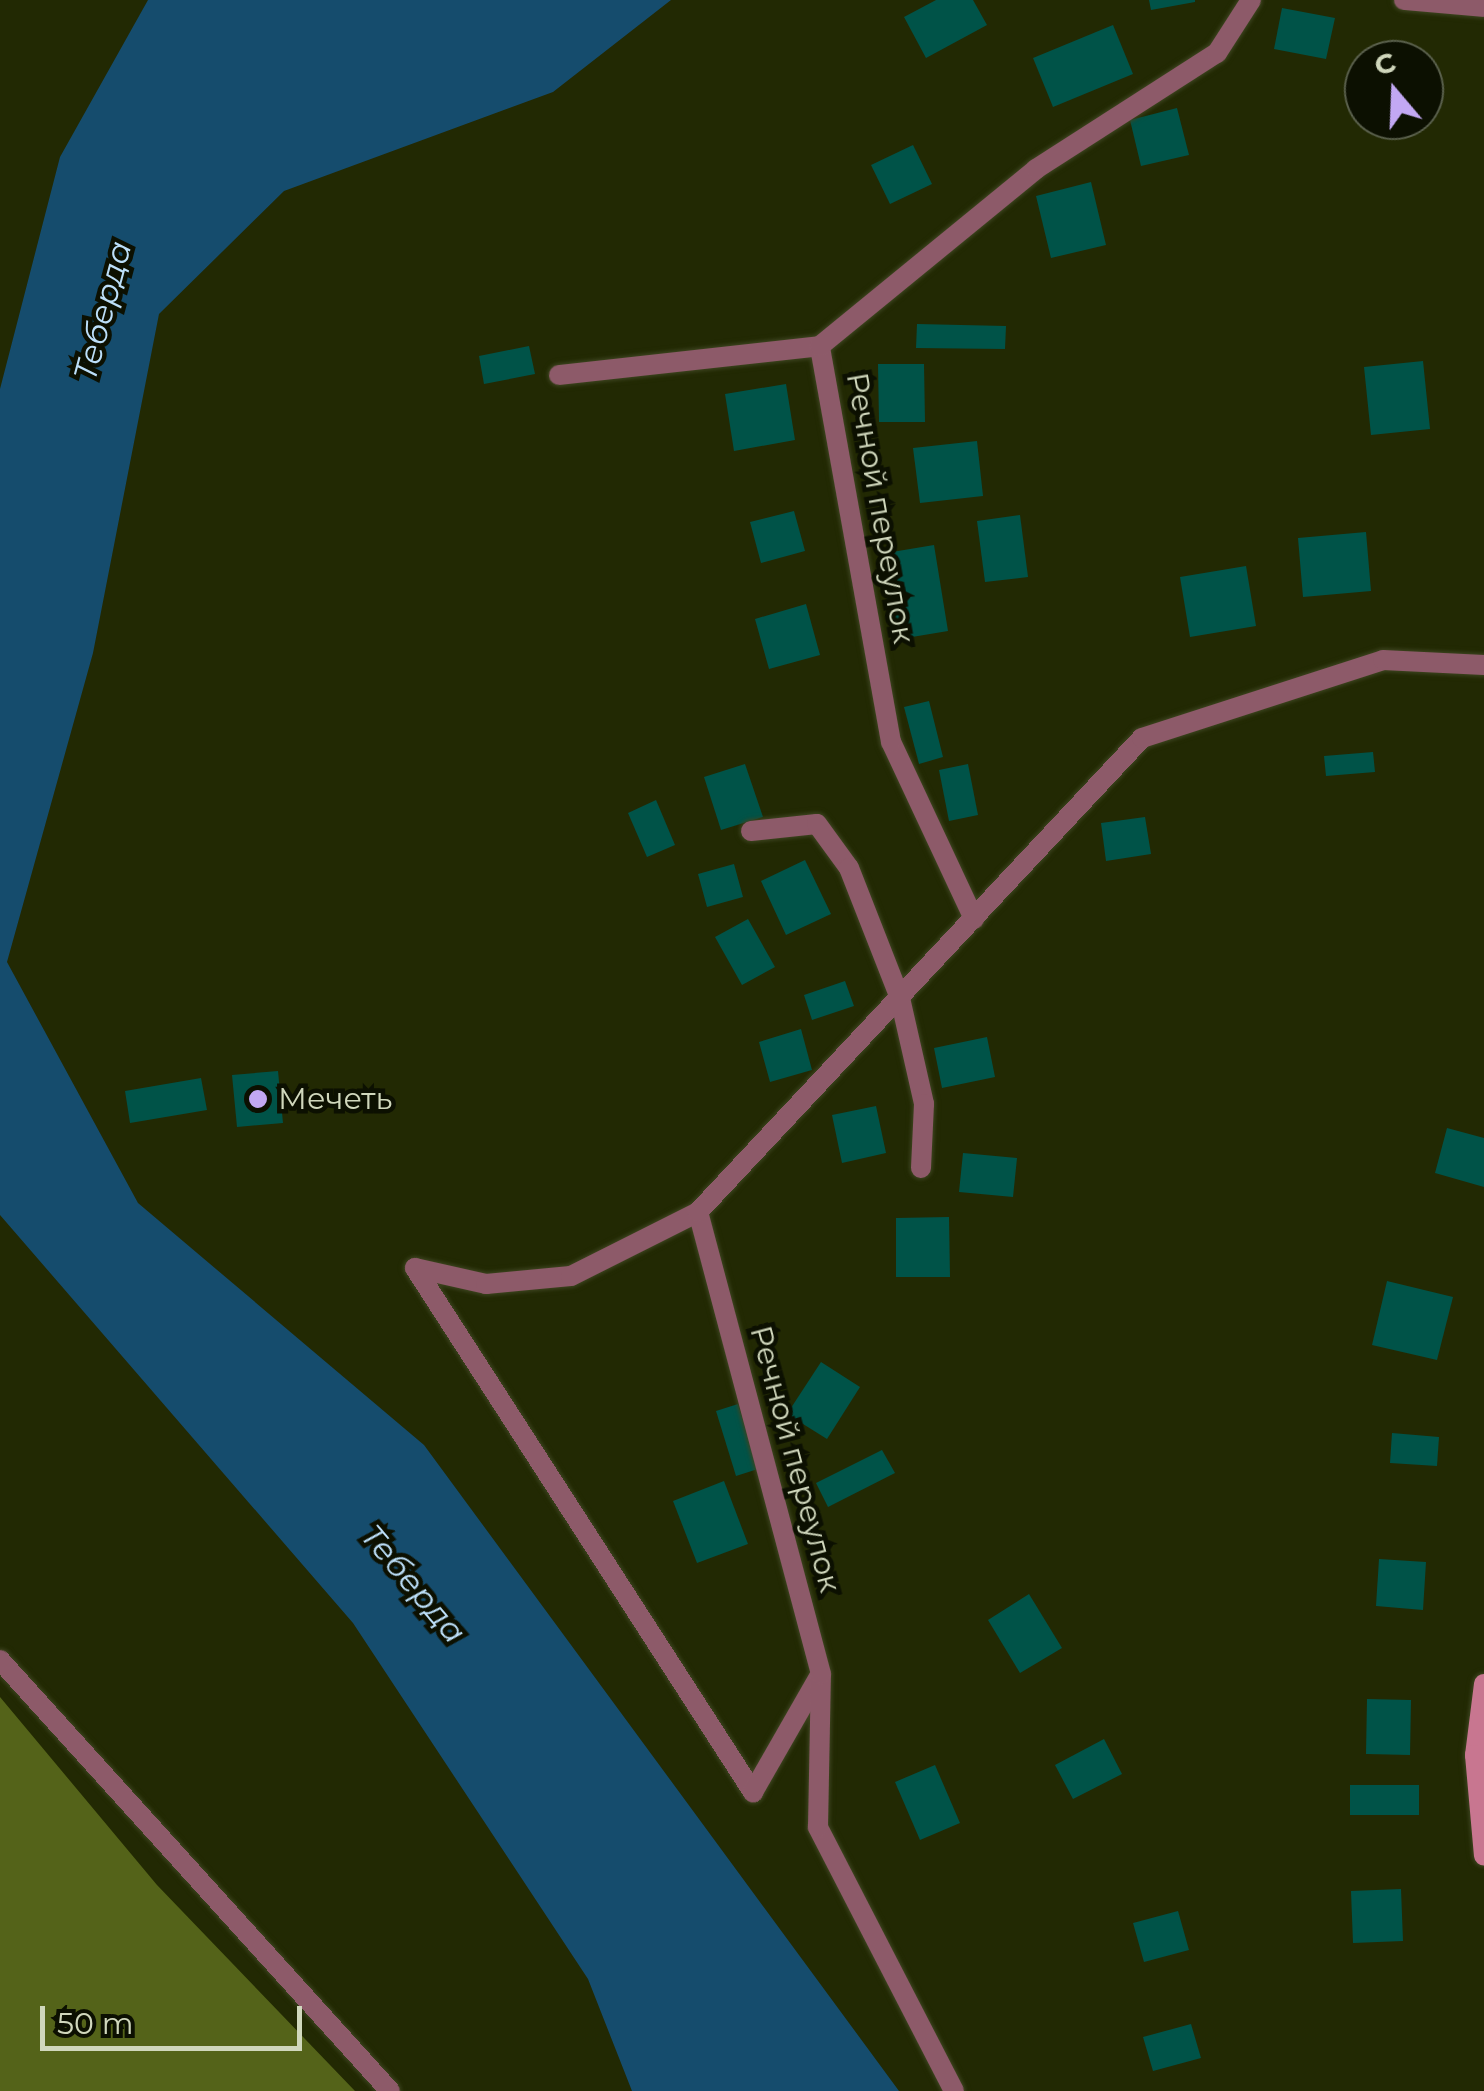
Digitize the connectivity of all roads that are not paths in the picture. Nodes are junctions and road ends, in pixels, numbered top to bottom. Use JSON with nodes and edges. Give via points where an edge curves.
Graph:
{"nodes":[{"id":1,"x":1251,"y":0,"type":"edge"},
{"id":2,"x":1404,"y":0,"type":"edge"},
{"id":3,"x":1484,"y":7,"type":"edge"},
{"id":4,"x":820,"y":346,"type":"junction"},
{"id":5,"x":559,"y":374,"type":"dead end"},
{"id":6,"x":1484,"y":665,"type":"edge"},
{"id":7,"x":751,"y":831,"type":"dead end"},
{"id":8,"x":974,"y":919,"type":"junction"},
{"id":9,"x":900,"y":998,"type":"junction"},
{"id":10,"x":921,"y":1168,"type":"dead end"},
{"id":11,"x":698,"y":1212,"type":"junction"},
{"id":12,"x":0,"y":1660,"type":"edge"},
{"id":13,"x":821,"y":1674,"type":"junction"},
{"id":14,"x":1484,"y":1684,"type":"edge"},
{"id":15,"x":1484,"y":1856,"type":"edge"},
{"id":16,"x":390,"y":2091,"type":"edge"},
{"id":17,"x":954,"y":2091,"type":"edge"}],
"edges":[{"from":1,"to":4,"type":"street","name":"Речной переулок","via":[[1217,54],[1036,168]]},
{"from":2,"to":3,"type":"street"},
{"from":4,"to":5,"type":"street"},
{"from":4,"to":8,"type":"street","name":"Речной переулок","via":[[891,742]]},
{"from":6,"to":8,"type":"street","via":[[1383,660],[1142,738]]},
{"from":7,"to":9,"type":"street","via":[[817,824],[850,868]]},
{"from":8,"to":9,"type":"street"},
{"from":9,"to":10,"type":"street","via":[[924,1104]]},
{"from":9,"to":11,"type":"street"},
{"from":11,"to":13,"type":"street","name":"Речной переулок"},
{"from":11,"to":13,"type":"street","via":[[571,1276],[486,1284],[415,1268],[753,1792]]},
{"from":12,"to":16,"type":"street"},
{"from":13,"to":17,"type":"street","name":"Речной переулок","via":[[818,1827]]},
{"from":14,"to":15,"type":"main road","via":[[1475,1754]]}]}
